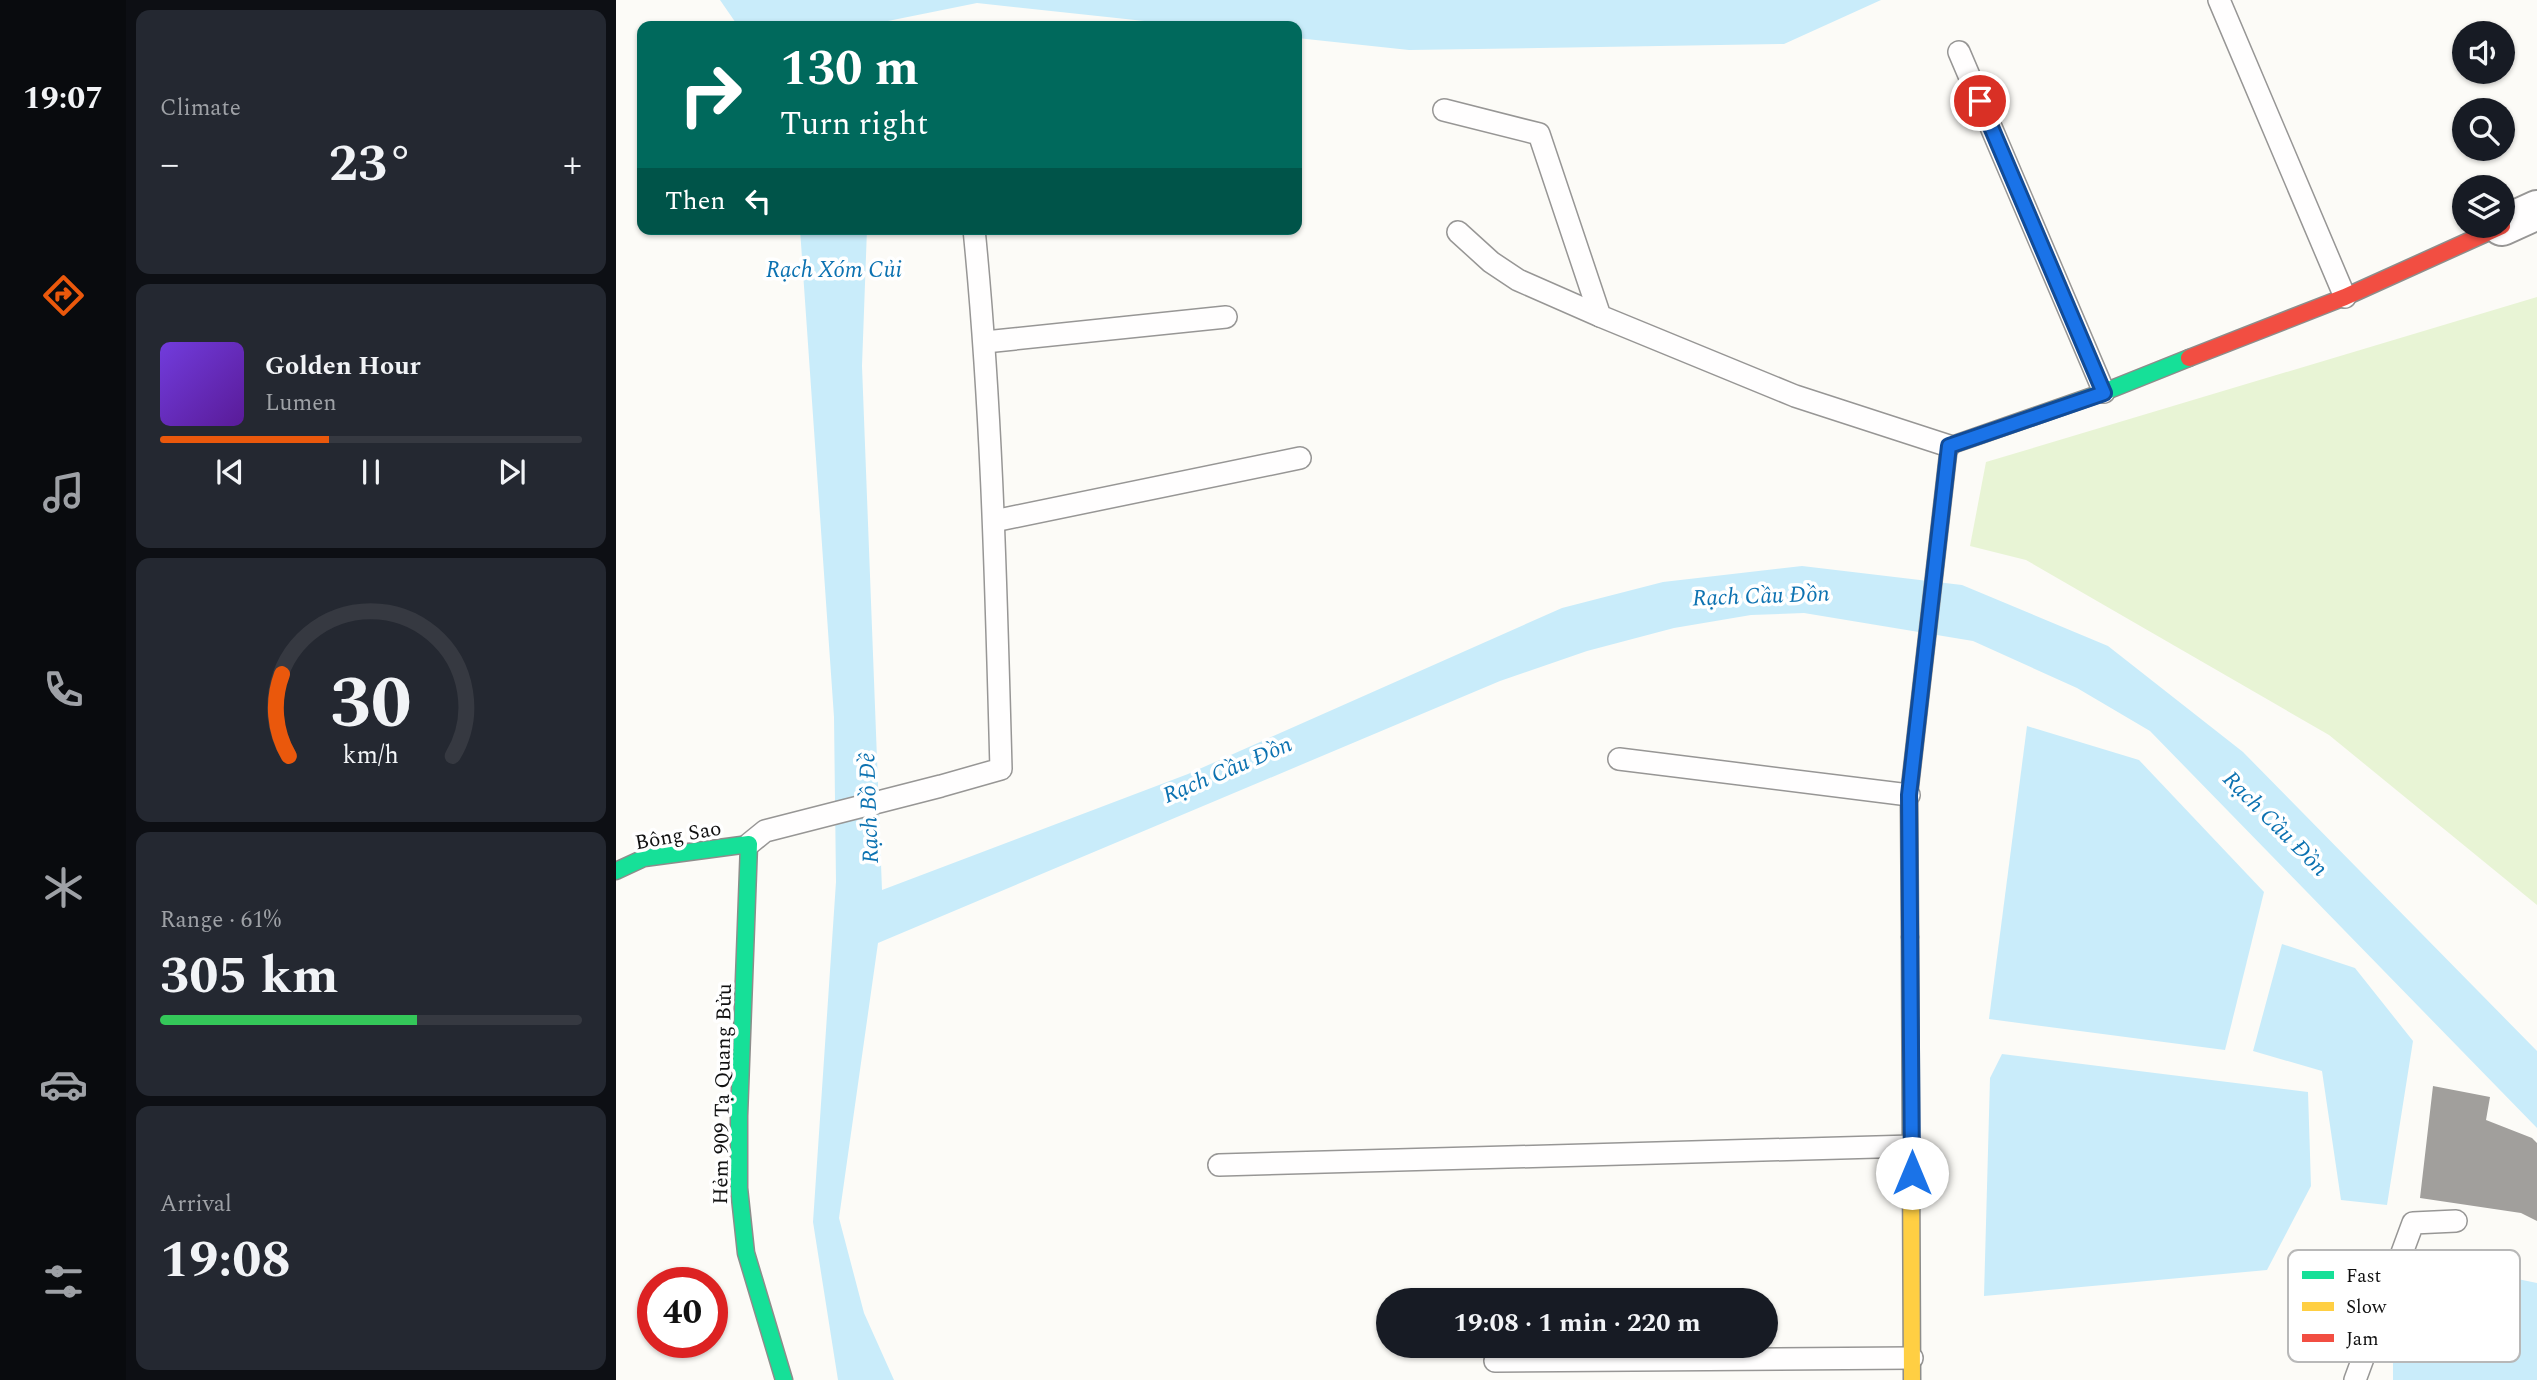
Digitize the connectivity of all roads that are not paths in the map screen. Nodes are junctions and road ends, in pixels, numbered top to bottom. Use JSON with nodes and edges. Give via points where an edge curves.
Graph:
{"nodes":[{"id":1,"x":2219,"y":0,"type":"edge"},
{"id":2,"x":1959,"y":52,"type":"dead end"},
{"id":3,"x":1444,"y":110,"type":"dead end"},
{"id":4,"x":2537,"y":210,"type":"edge"},
{"id":5,"x":2515,"y":220,"type":"edge"},
{"id":6,"x":1458,"y":232,"type":"dead end"},
{"id":7,"x":975,"y":235,"type":"edge"},
{"id":8,"x":2475,"y":238,"type":"edge"},
{"id":9,"x":2345,"y":297,"type":"junction"},
{"id":10,"x":1600,"y":316,"type":"junction"},
{"id":11,"x":1226,"y":317,"type":"dead end"},
{"id":12,"x":985,"y":342,"type":"junction"},
{"id":13,"x":2104,"y":393,"type":"junction"},
{"id":14,"x":1949,"y":446,"type":"junction"},
{"id":15,"x":1300,"y":458,"type":"dead end"},
{"id":16,"x":994,"y":521,"type":"junction"},
{"id":17,"x":1619,"y":759,"type":"dead end"},
{"id":18,"x":1909,"y":795,"type":"junction"},
{"id":19,"x":749,"y":844,"type":"junction"},
{"id":20,"x":616,"y":871,"type":"edge"},
{"id":21,"x":1912,"y":1146,"type":"junction"},
{"id":22,"x":1219,"y":1165,"type":"dead end"},
{"id":23,"x":2456,"y":1221,"type":"dead end"},
{"id":24,"x":2403,"y":1250,"type":"edge"},
{"id":25,"x":1912,"y":1359,"type":"junction"},
{"id":26,"x":1495,"y":1361,"type":"dead end"},
{"id":27,"x":2362,"y":1362,"type":"edge"},
{"id":28,"x":784,"y":1380,"type":"edge"},
{"id":29,"x":1912,"y":1380,"type":"edge"},
{"id":30,"x":2355,"y":1380,"type":"edge"}],
"edges":[{"from":1,"to":9,"type":"lane"},
{"from":2,"to":13,"type":"lane"},
{"from":3,"to":10,"type":"lane","via":[[1539,135]]},
{"from":4,"to":5,"type":"street"},
{"from":6,"to":10,"type":"lane","via":[[1518,280]]},
{"from":7,"to":12,"type":"lane"},
{"from":8,"to":9,"type":"street"},
{"from":9,"to":13,"type":"street"},
{"from":10,"to":14,"type":"lane","via":[[1795,396]]},
{"from":11,"to":12,"type":"lane"},
{"from":12,"to":16,"type":"lane"},
{"from":13,"to":14,"type":"street"},
{"from":14,"to":18,"type":"street"},
{"from":15,"to":16,"type":"lane"},
{"from":16,"to":19,"type":"lane","via":[[1001,769],[765,831]]},
{"from":17,"to":18,"type":"lane"},
{"from":18,"to":21,"type":"street"},
{"from":19,"to":20,"type":"street","name":"Bông Sao","via":[[644,858]]},
{"from":19,"to":28,"type":"street","name":"Hẻm 909 Tạ Quang Bửu","via":[[739,1188],[746,1253]]},
{"from":21,"to":22,"type":"lane"},
{"from":21,"to":25,"type":"street"},
{"from":23,"to":24,"type":"lane","via":[[2413,1223]]},
{"from":25,"to":26,"type":"lane"},
{"from":25,"to":29,"type":"street"},
{"from":27,"to":30,"type":"lane"}]}
